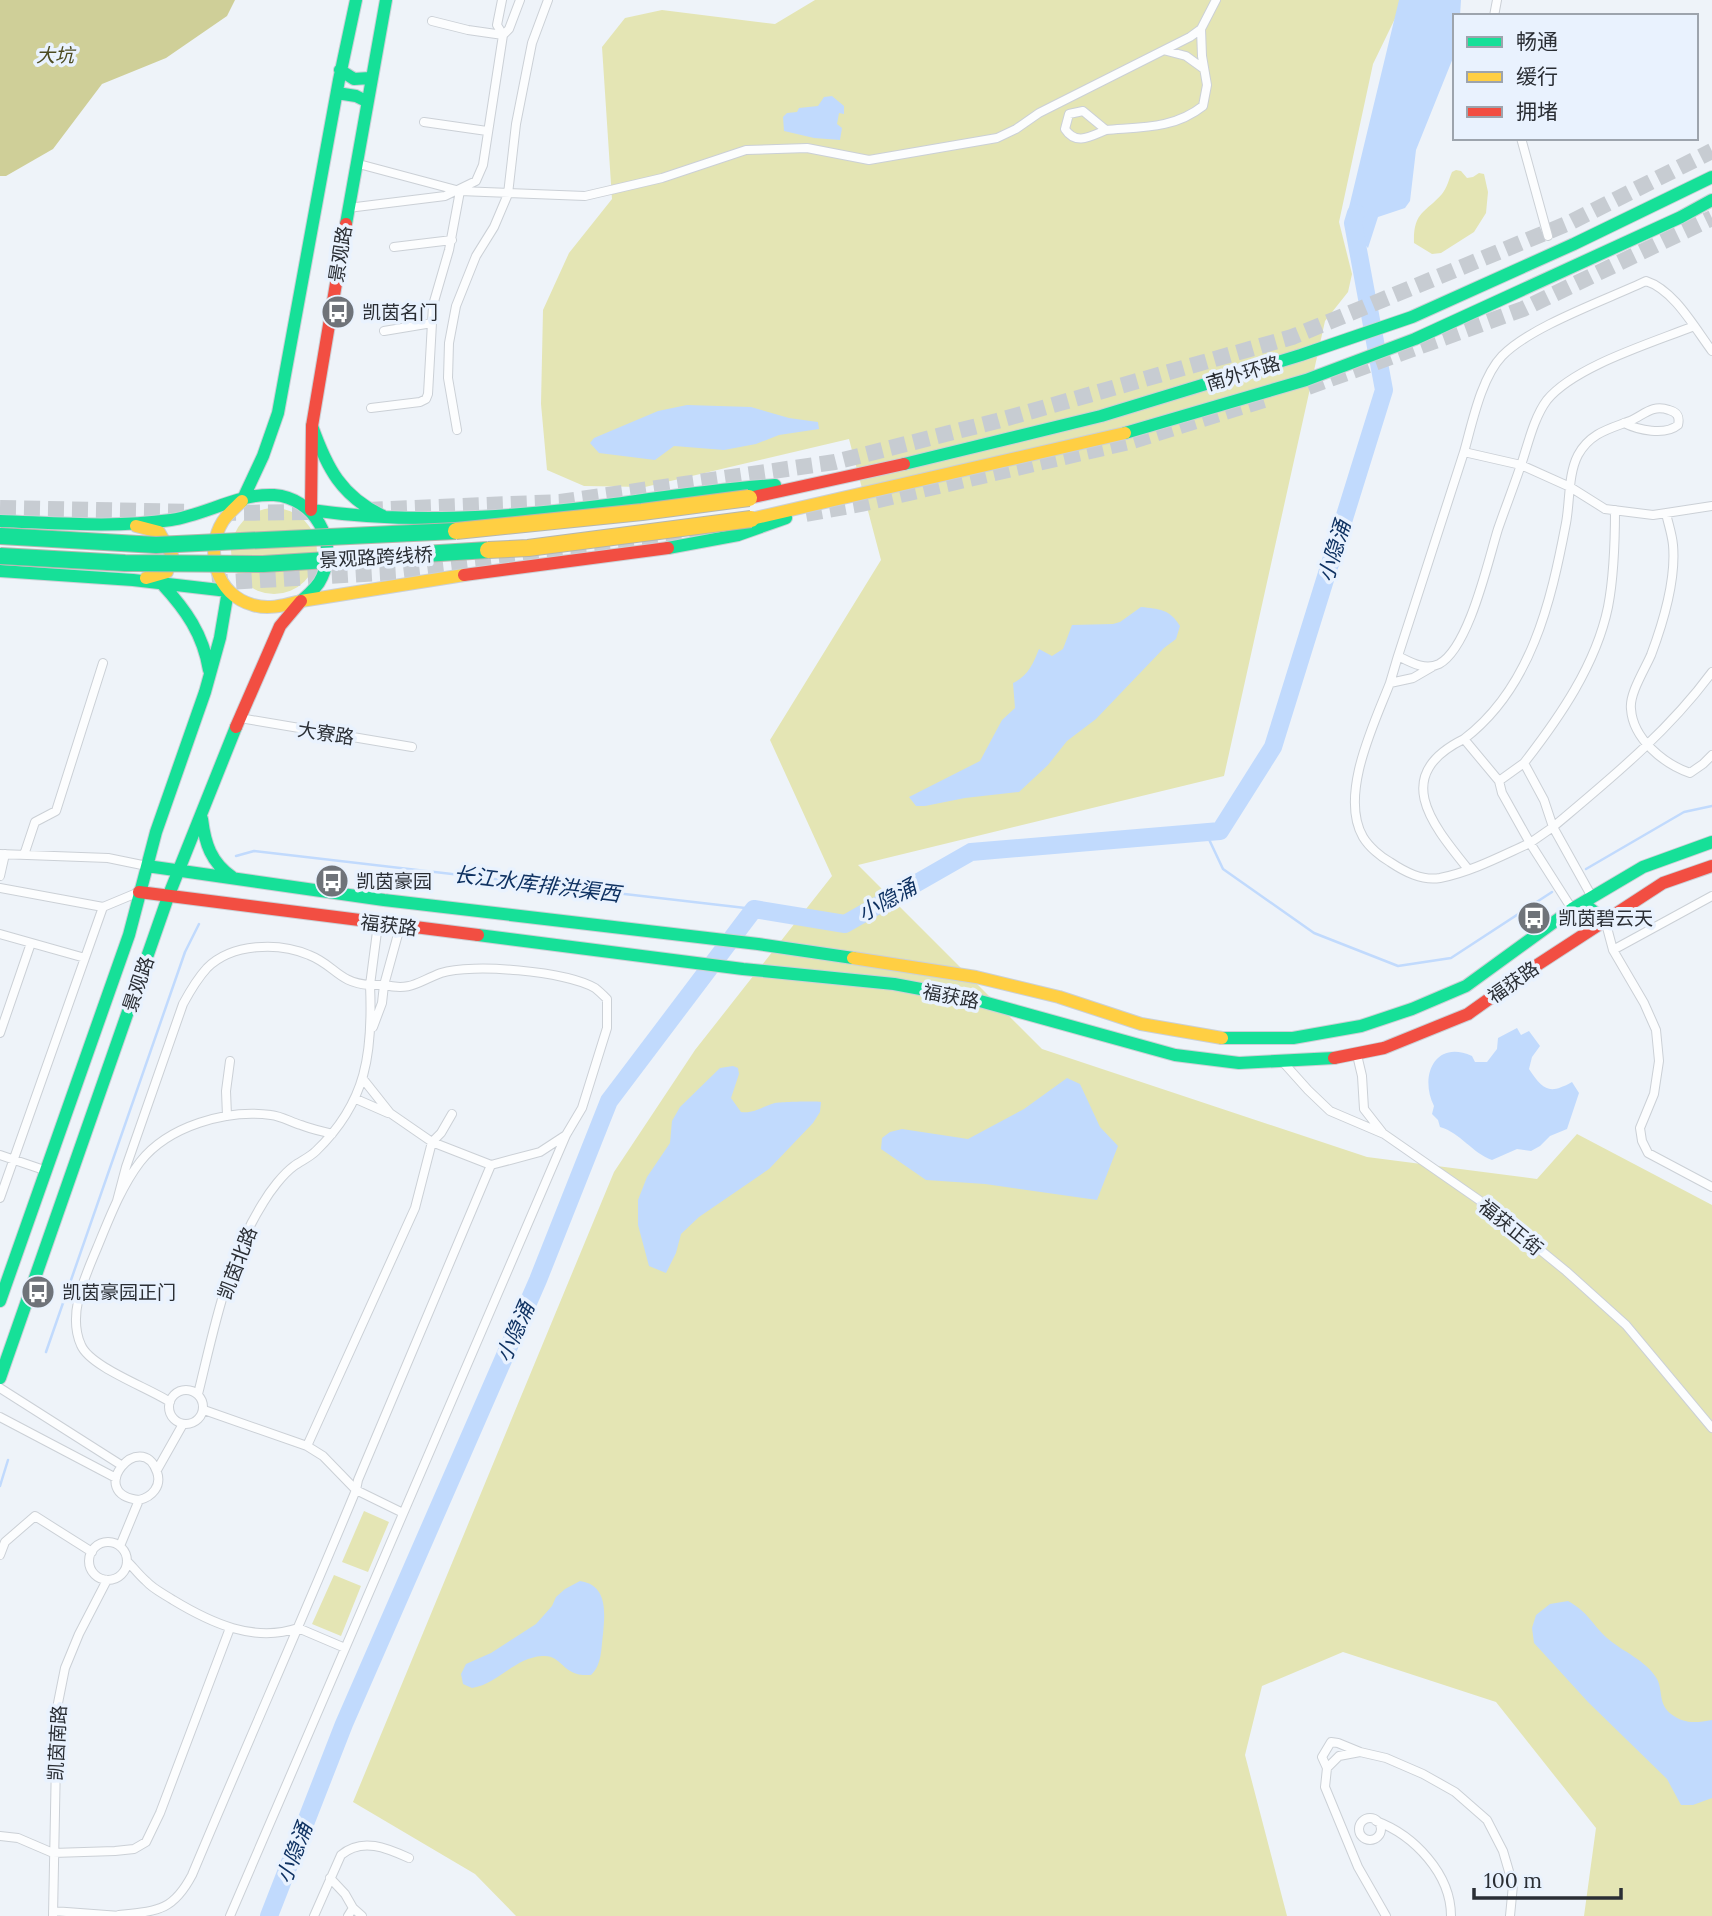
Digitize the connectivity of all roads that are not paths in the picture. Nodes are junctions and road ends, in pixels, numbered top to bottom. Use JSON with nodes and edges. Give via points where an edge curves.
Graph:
{"nodes":[{"id":1,"x":356,"y":0,"type":"edge"},
{"id":2,"x":386,"y":0,"type":"edge"},
{"id":3,"x":502,"y":0,"type":"edge"},
{"id":4,"x":520,"y":0,"type":"edge"},
{"id":5,"x":548,"y":0,"type":"edge"},
{"id":6,"x":1216,"y":0,"type":"edge"},
{"id":7,"x":432,"y":21,"type":"dead end"},
{"id":8,"x":1201,"y":29,"type":"junction"},
{"id":9,"x":503,"y":35,"type":"junction"},
{"id":10,"x":1164,"y":50,"type":"junction"},
{"id":11,"x":340,"y":69,"type":"junction"},
{"id":12,"x":1205,"y":70,"type":"junction"},
{"id":13,"x":370,"y":78,"type":"junction"},
{"id":14,"x":337,"y":93,"type":"junction"},
{"id":15,"x":366,"y":101,"type":"junction"},
{"id":16,"x":424,"y":122,"type":"dead end"},
{"id":17,"x":1107,"y":130,"type":"junction"},
{"id":18,"x":488,"y":131,"type":"junction"},
{"id":19,"x":1522,"y":140,"type":"edge"},
{"id":20,"x":355,"y":163,"type":"junction"},
{"id":21,"x":1708,"y":178,"type":"edge"},
{"id":22,"x":460,"y":191,"type":"junction"},
{"id":23,"x":508,"y":194,"type":"junction"},
{"id":24,"x":1712,"y":200,"type":"edge"},
{"id":25,"x":348,"y":208,"type":"junction"},
{"id":26,"x":1548,"y":236,"type":"dead end"},
{"id":27,"x":452,"y":240,"type":"junction"},
{"id":28,"x":394,"y":247,"type":"dead end"},
{"id":29,"x":432,"y":323,"type":"junction"},
{"id":30,"x":1694,"y":326,"type":"junction"},
{"id":31,"x":384,"y":331,"type":"dead end"},
{"id":32,"x":1712,"y":351,"type":"edge"},
{"id":33,"x":371,"y":408,"type":"dead end"},
{"id":34,"x":1624,"y":423,"type":"junction"},
{"id":35,"x":312,"y":425,"type":"junction"},
{"id":36,"x":457,"y":430,"type":"dead end"},
{"id":37,"x":1464,"y":452,"type":"junction"},
{"id":38,"x":1521,"y":465,"type":"junction"},
{"id":39,"x":815,"y":484,"type":"junction"},
{"id":40,"x":1570,"y":487,"type":"junction"},
{"id":41,"x":749,"y":498,"type":"joint"},
{"id":42,"x":242,"y":501,"type":"junction"},
{"id":43,"x":817,"y":504,"type":"junction"},
{"id":44,"x":1712,"y":506,"type":"edge"},
{"id":45,"x":311,"y":510,"type":"junction"},
{"id":46,"x":1615,"y":510,"type":"junction"},
{"id":47,"x":1666,"y":513,"type":"junction"},
{"id":48,"x":751,"y":519,"type":"joint"},
{"id":49,"x":392,"y":520,"type":"junction"},
{"id":50,"x":0,"y":521,"type":"edge"},
{"id":51,"x":120,"y":523,"type":"junction"},
{"id":52,"x":0,"y":536,"type":"edge"},
{"id":53,"x":0,"y":556,"type":"edge"},
{"id":54,"x":0,"y":571,"type":"edge"},
{"id":55,"x":133,"y":580,"type":"junction"},
{"id":56,"x":162,"y":584,"type":"junction"},
{"id":57,"x":228,"y":591,"type":"junction"},
{"id":58,"x":301,"y":601,"type":"junction"},
{"id":59,"x":1398,"y":656,"type":"junction"},
{"id":60,"x":103,"y":663,"type":"dead end"},
{"id":61,"x":1439,"y":664,"type":"junction"},
{"id":62,"x":209,"y":670,"type":"junction"},
{"id":63,"x":1712,"y":672,"type":"edge"},
{"id":64,"x":1390,"y":683,"type":"junction"},
{"id":65,"x":240,"y":718,"type":"junction"},
{"id":66,"x":1464,"y":739,"type":"junction"},
{"id":67,"x":1647,"y":745,"type":"junction"},
{"id":68,"x":412,"y":747,"type":"dead end"},
{"id":69,"x":1712,"y":755,"type":"edge"},
{"id":70,"x":1524,"y":763,"type":"junction"},
{"id":71,"x":1499,"y":781,"type":"junction"},
{"id":72,"x":202,"y":815,"type":"junction"},
{"id":73,"x":1553,"y":827,"type":"junction"},
{"id":74,"x":1712,"y":842,"type":"edge"},
{"id":75,"x":1530,"y":843,"type":"junction"},
{"id":76,"x":3,"y":854,"type":"edge"},
{"id":77,"x":24,"y":855,"type":"junction"},
{"id":78,"x":147,"y":866,"type":"junction"},
{"id":79,"x":1712,"y":866,"type":"edge"},
{"id":80,"x":1468,"y":869,"type":"junction"},
{"id":81,"x":180,"y":870,"type":"junction"},
{"id":82,"x":0,"y":876,"type":"edge"},
{"id":83,"x":233,"y":878,"type":"junction"},
{"id":84,"x":0,"y":888,"type":"edge"},
{"id":85,"x":139,"y":892,"type":"junction"},
{"id":86,"x":1712,"y":896,"type":"edge"},
{"id":87,"x":168,"y":897,"type":"junction"},
{"id":88,"x":1583,"y":903,"type":"junction"},
{"id":89,"x":103,"y":907,"type":"junction"},
{"id":90,"x":1605,"y":920,"type":"junction"},
{"id":91,"x":378,"y":924,"type":"junction"},
{"id":92,"x":400,"y":927,"type":"junction"},
{"id":93,"x":0,"y":934,"type":"edge"},
{"id":94,"x":31,"y":943,"type":"junction"},
{"id":95,"x":1613,"y":950,"type":"junction"},
{"id":96,"x":85,"y":958,"type":"junction"},
{"id":97,"x":370,"y":985,"type":"junction"},
{"id":98,"x":384,"y":985,"type":"junction"},
{"id":99,"x":372,"y":1029,"type":"junction"},
{"id":100,"x":0,"y":1033,"type":"edge"},
{"id":101,"x":1357,"y":1055,"type":"junction"},
{"id":102,"x":230,"y":1061,"type":"dead end"},
{"id":103,"x":1282,"y":1061,"type":"junction"},
{"id":104,"x":363,"y":1079,"type":"junction"},
{"id":105,"x":356,"y":1099,"type":"junction"},
{"id":106,"x":390,"y":1113,"type":"junction"},
{"id":107,"x":452,"y":1114,"type":"dead end"},
{"id":108,"x":227,"y":1116,"type":"junction"},
{"id":109,"x":332,"y":1134,"type":"junction"},
{"id":110,"x":1384,"y":1134,"type":"junction"},
{"id":111,"x":566,"y":1135,"type":"junction"},
{"id":112,"x":432,"y":1142,"type":"junction"},
{"id":113,"x":0,"y":1155,"type":"edge"},
{"id":114,"x":13,"y":1160,"type":"junction"},
{"id":115,"x":491,"y":1165,"type":"junction"},
{"id":116,"x":47,"y":1171,"type":"junction"},
{"id":117,"x":1712,"y":1188,"type":"edge"},
{"id":118,"x":0,"y":1198,"type":"edge"},
{"id":119,"x":117,"y":1201,"type":"junction"},
{"id":120,"x":0,"y":1301,"type":"edge"},
{"id":121,"x":0,"y":1378,"type":"edge"},
{"id":122,"x":0,"y":1388,"type":"edge"},
{"id":123,"x":198,"y":1394,"type":"junction"},
{"id":124,"x":170,"y":1402,"type":"junction"},
{"id":125,"x":204,"y":1410,"type":"junction"},
{"id":126,"x":0,"y":1416,"type":"edge"},
{"id":127,"x":183,"y":1424,"type":"junction"},
{"id":128,"x":1712,"y":1428,"type":"edge"},
{"id":129,"x":307,"y":1446,"type":"junction"},
{"id":130,"x":121,"y":1465,"type":"junction"},
{"id":131,"x":157,"y":1470,"type":"junction"},
{"id":132,"x":116,"y":1478,"type":"junction"},
{"id":133,"x":356,"y":1490,"type":"junction"},
{"id":134,"x":139,"y":1500,"type":"junction"},
{"id":135,"x":402,"y":1513,"type":"junction"},
{"id":136,"x":120,"y":1546,"type":"junction"},
{"id":137,"x":92,"y":1552,"type":"junction"},
{"id":138,"x":0,"y":1555,"type":"edge"},
{"id":139,"x":127,"y":1561,"type":"junction"},
{"id":140,"x":107,"y":1580,"type":"junction"},
{"id":141,"x":230,"y":1628,"type":"junction"},
{"id":142,"x":298,"y":1628,"type":"junction"},
{"id":143,"x":345,"y":1648,"type":"junction"},
{"id":144,"x":1360,"y":1752,"type":"junction"},
{"id":145,"x":1327,"y":1768,"type":"junction"},
{"id":146,"x":1376,"y":1821,"type":"junction"},
{"id":147,"x":0,"y":1836,"type":"edge"},
{"id":148,"x":1379,"y":1836,"type":"junction"},
{"id":149,"x":1404,"y":1837,"type":"junction"},
{"id":150,"x":53,"y":1853,"type":"junction"},
{"id":151,"x":408,"y":1858,"type":"dead end"},
{"id":152,"x":330,"y":1878,"type":"junction"},
{"id":153,"x":351,"y":1912,"type":"edge"},
{"id":154,"x":53,"y":1913,"type":"edge"},
{"id":155,"x":120,"y":1915,"type":"edge"},
{"id":156,"x":230,"y":1916,"type":"edge"},
{"id":157,"x":314,"y":1916,"type":"edge"},
{"id":158,"x":362,"y":1916,"type":"edge"},
{"id":159,"x":1386,"y":1916,"type":"edge"},
{"id":160,"x":1451,"y":1916,"type":"edge"},
{"id":161,"x":1510,"y":1916,"type":"edge"}],
"edges":[{"from":1,"to":11,"type":"main road"},
{"from":2,"to":13,"type":"main road","name":"景观路"},
{"from":3,"to":9,"type":"street","via":[[497,25]]},
{"from":4,"to":9,"type":"street"},
{"from":5,"to":23,"type":"street","via":[[532,43]]},
{"from":6,"to":8,"type":"street"},
{"from":7,"to":9,"type":"street"},
{"from":8,"to":10,"type":"street"},
{"from":8,"to":12,"type":"street"},
{"from":9,"to":18,"type":"street"},
{"from":10,"to":12,"type":"street","via":[[1186,56]]},
{"from":10,"to":23,"type":"street","via":[[997,138],[869,160],[807,148],[746,150],[662,178],[585,196]]},
{"from":11,"to":13,"type":"main road","via":[[354,79]]},
{"from":11,"to":14,"type":"main road"},
{"from":12,"to":17,"type":"street","via":[[1203,106],[1187,119]]},
{"from":13,"to":15,"type":"main road","name":"景观路"},
{"from":14,"to":15,"type":"main road"},
{"from":14,"to":42,"type":"main road","via":[[278,413]]},
{"from":15,"to":20,"type":"main road","name":"景观路"},
{"from":16,"to":18,"type":"street"},
{"from":17,"to":17,"type":"street","via":[[1083,111],[1069,114],[1065,122],[1065,129],[1075,139]]},
{"from":18,"to":22,"type":"street","via":[[480,176]]},
{"from":19,"to":26,"type":"street"},
{"from":20,"to":22,"type":"street"},
{"from":20,"to":25,"type":"main road","name":"景观路"},
{"from":21,"to":39,"type":"main road","name":"南外环路","via":[[1412,317],[1101,416]]},
{"from":22,"to":23,"type":"street"},
{"from":22,"to":25,"type":"street"},
{"from":22,"to":27,"type":"street"},
{"from":23,"to":36,"type":"street","via":[[456,306],[448,378]]},
{"from":24,"to":43,"type":"main road","name":"南外环路","via":[[1415,339],[1306,380],[1100,440]]},
{"from":25,"to":35,"type":"main road","name":"景观路"},
{"from":27,"to":28,"type":"street"},
{"from":27,"to":29,"type":"street"},
{"from":29,"to":31,"type":"street"},
{"from":29,"to":33,"type":"street","via":[[426,399]]},
{"from":30,"to":32,"type":"street"},
{"from":30,"to":37,"type":"street","via":[[1658,285],[1646,281],[1533,334],[1501,357],[1486,381]]},
{"from":30,"to":38,"type":"street","via":[[1625,353],[1562,386],[1546,401]]},
{"from":34,"to":34,"type":"street","via":[[1659,408],[1670,410],[1679,419],[1673,430],[1662,431]]},
{"from":34,"to":40,"type":"street","via":[[1590,439],[1578,456]]},
{"from":35,"to":45,"type":"main road","name":"景观路"},
{"from":35,"to":49,"type":"main road","via":[[323,459],[348,494]]},
{"from":37,"to":38,"type":"street"},
{"from":37,"to":59,"type":"street"},
{"from":38,"to":40,"type":"street"},
{"from":38,"to":61,"type":"street","via":[[1468,625]]},
{"from":39,"to":41,"type":"main road","name":"南外环路"},
{"from":39,"to":49,"type":"main road","via":[[726,487],[573,509]]},
{"from":40,"to":46,"type":"street","via":[[1605,509]]},
{"from":40,"to":66,"type":"street","via":[[1553,586],[1532,646],[1496,710]]},
{"from":41,"to":52,"type":"main road","name":"景观路跨线桥","bridge":true,"via":[[449,532],[156,545]]},
{"from":42,"to":45,"type":"main road","via":[[278,494]]},
{"from":42,"to":51,"type":"main road","via":[[181,518]]},
{"from":42,"to":57,"type":"main road","via":[[218,526],[213,543],[218,577]]},
{"from":43,"to":48,"type":"main road","name":"南外环路"},
{"from":43,"to":58,"type":"main road","via":[[763,529],[708,541]]},
{"from":44,"to":47,"type":"street"},
{"from":45,"to":49,"type":"main road"},
{"from":45,"to":58,"type":"main road","via":[[322,524],[328,558],[319,583]]},
{"from":46,"to":47,"type":"street"},
{"from":46,"to":70,"type":"street","via":[[1608,609],[1595,646],[1565,706]]},
{"from":47,"to":67,"type":"street","via":[[1673,545],[1665,610],[1630,710]]},
{"from":48,"to":53,"type":"main road","name":"景观路跨线桥","bridge":true,"via":[[528,548],[263,564]]},
{"from":50,"to":51,"type":"main road"},
{"from":51,"to":55,"type":"main road","via":[[159,532],[172,555],[167,572]]},
{"from":54,"to":55,"type":"main road"},
{"from":55,"to":56,"type":"main road"},
{"from":56,"to":57,"type":"main road"},
{"from":56,"to":62,"type":"main road","via":[[192,618],[207,650]]},
{"from":57,"to":58,"type":"main road","via":[[256,608],[279,608]]},
{"from":57,"to":62,"type":"main road","name":"景观路"},
{"from":58,"to":65,"type":"main road","name":"景观路","via":[[279,626]]},
{"from":59,"to":61,"type":"street","via":[[1414,664]]},
{"from":59,"to":64,"type":"street"},
{"from":60,"to":77,"type":"street","via":[[56,811],[35,822]]},
{"from":61,"to":64,"type":"street","via":[[1413,678]]},
{"from":62,"to":78,"type":"main road","name":"景观路"},
{"from":63,"to":67,"type":"street"},
{"from":64,"to":80,"type":"street","via":[[1360,764],[1357,816],[1363,837],[1382,857],[1422,878]]},
{"from":65,"to":68,"type":"street","name":"大寮路"},
{"from":65,"to":72,"type":"main road","name":"景观路"},
{"from":66,"to":71,"type":"street"},
{"from":66,"to":80,"type":"street","via":[[1432,761],[1424,777],[1423,796],[1433,821]]},
{"from":67,"to":69,"type":"street","via":[[1673,767],[1690,773]]},
{"from":67,"to":73,"type":"street"},
{"from":70,"to":71,"type":"street"},
{"from":70,"to":73,"type":"street"},
{"from":71,"to":75,"type":"street"},
{"from":72,"to":81,"type":"main road","name":"景观路"},
{"from":72,"to":83,"type":"main road","via":[[204,843],[214,863]]},
{"from":73,"to":75,"type":"street"},
{"from":73,"to":88,"type":"street"},
{"from":74,"to":88,"type":"main road","name":"福获路","via":[[1643,867]]},
{"from":75,"to":80,"type":"street"},
{"from":75,"to":88,"type":"street"},
{"from":76,"to":77,"type":"street"},
{"from":76,"to":82,"type":"street"},
{"from":77,"to":78,"type":"street","via":[[108,858]]},
{"from":78,"to":81,"type":"main road","name":"福获路"},
{"from":78,"to":85,"type":"main road","name":"景观路"},
{"from":79,"to":90,"type":"main road","name":"福获路","via":[[1663,883]]},
{"from":81,"to":83,"type":"main road","name":"福获路"},
{"from":81,"to":87,"type":"main road","name":"景观路"},
{"from":83,"to":88,"type":"main road","name":"福获路","via":[[758,944],[976,977],[1059,997],[1141,1024],[1216,1038],[1293,1038],[1362,1026],[1412,1009],[1466,986]]},
{"from":84,"to":89,"type":"street"},
{"from":85,"to":87,"type":"main road","name":"福获路"},
{"from":85,"to":89,"type":"street"},
{"from":85,"to":116,"type":"main road","name":"景观路","via":[[129,935]]},
{"from":86,"to":95,"type":"street"},
{"from":87,"to":91,"type":"main road","name":"福获路"},
{"from":87,"to":121,"type":"main road","name":"景观路"},
{"from":88,"to":90,"type":"main road"},
{"from":89,"to":96,"type":"street"},
{"from":90,"to":95,"type":"street"},
{"from":90,"to":101,"type":"main road","name":"福获路","via":[[1468,1014]]},
{"from":91,"to":92,"type":"main road","name":"福获路"},
{"from":91,"to":97,"type":"street"},
{"from":92,"to":98,"type":"street"},
{"from":92,"to":103,"type":"main road","name":"福获路","via":[[894,984],[969,998],[1175,1055],[1239,1063]]},
{"from":93,"to":94,"type":"street"},
{"from":94,"to":96,"type":"street"},
{"from":94,"to":100,"type":"street"},
{"from":95,"to":117,"type":"street","via":[[1656,1030],[1659,1061],[1654,1094],[1640,1128],[1642,1141],[1648,1153]]},
{"from":96,"to":114,"type":"street"},
{"from":97,"to":98,"type":"street"},
{"from":97,"to":99,"type":"street"},
{"from":97,"to":119,"type":"street","via":[[341,978],[310,955],[267,947],[226,955],[209,967],[183,1004]]},
{"from":98,"to":99,"type":"street"},
{"from":98,"to":111,"type":"street","via":[[417,985],[441,973],[469,968],[564,977],[595,988],[607,999],[607,1028],[582,1108]]},
{"from":99,"to":104,"type":"street"},
{"from":101,"to":103,"type":"main road","name":"福获路"},
{"from":101,"to":110,"type":"street","via":[[1364,1109]]},
{"from":102,"to":108,"type":"street"},
{"from":103,"to":110,"type":"street","name":"福获正街","via":[[1330,1111]]},
{"from":104,"to":105,"type":"street","name":"凯茵北路"},
{"from":104,"to":106,"type":"street"},
{"from":105,"to":106,"type":"street"},
{"from":105,"to":109,"type":"street","name":"凯茵北路"},
{"from":106,"to":112,"type":"street"},
{"from":107,"to":112,"type":"street"},
{"from":108,"to":109,"type":"street","via":[[273,1115]]},
{"from":108,"to":119,"type":"street","via":[[181,1131],[156,1146],[140,1162]]},
{"from":109,"to":123,"type":"street","name":"凯茵北路","via":[[291,1168],[264,1201],[240,1247]]},
{"from":110,"to":128,"type":"street","name":"福获正街","via":[[1479,1199],[1566,1271],[1626,1325]]},
{"from":111,"to":115,"type":"street","via":[[540,1152]]},
{"from":111,"to":135,"type":"street"},
{"from":112,"to":115,"type":"street"},
{"from":112,"to":129,"type":"street","via":[[415,1208]]},
{"from":113,"to":114,"type":"street"},
{"from":114,"to":116,"type":"street"},
{"from":114,"to":118,"type":"street"},
{"from":115,"to":133,"type":"street"},
{"from":116,"to":120,"type":"main road","name":"景观路"},
{"from":119,"to":124,"type":"street","via":[[80,1294],[76,1319],[81,1347],[99,1363]]},
{"from":122,"to":130,"type":"street"},
{"from":123,"to":124,"type":"street","via":[[182,1391]]},
{"from":123,"to":125,"type":"street"},
{"from":124,"to":127,"type":"street","via":[[173,1418]]},
{"from":125,"to":127,"type":"street","via":[[194,1423]]},
{"from":125,"to":129,"type":"street"},
{"from":126,"to":132,"type":"street"},
{"from":127,"to":131,"type":"street"},
{"from":129,"to":133,"type":"street"},
{"from":130,"to":131,"type":"street","via":[[141,1458]]},
{"from":130,"to":132,"type":"street"},
{"from":131,"to":134,"type":"street","via":[[156,1490]]},
{"from":132,"to":134,"type":"street","via":[[120,1492]]},
{"from":133,"to":135,"type":"street"},
{"from":133,"to":142,"type":"street"},
{"from":134,"to":136,"type":"street"},
{"from":135,"to":143,"type":"street"},
{"from":136,"to":137,"type":"street","via":[[108,1542]]},
{"from":136,"to":139,"type":"street"},
{"from":137,"to":138,"type":"street","via":[[35,1516],[5,1542]]},
{"from":137,"to":140,"type":"street","via":[[92,1571]]},
{"from":139,"to":140,"type":"street","via":[[123,1573]]},
{"from":139,"to":141,"type":"street","via":[[147,1583],[191,1611]]},
{"from":140,"to":150,"type":"street","name":"凯茵南路","via":[[65,1668],[57,1708]]},
{"from":141,"to":142,"type":"street","via":[[257,1634]]},
{"from":141,"to":150,"type":"street","via":[[146,1842],[134,1849]]},
{"from":142,"to":143,"type":"street"},
{"from":142,"to":155,"type":"street","via":[[182,1894],[165,1906]]},
{"from":143,"to":156,"type":"street"},
{"from":144,"to":145,"type":"street","via":[[1339,1756]]},
{"from":144,"to":145,"type":"street","via":[[1331,1742],[1322,1757]]},
{"from":144,"to":161,"type":"street","via":[[1423,1774],[1455,1792],[1487,1820],[1513,1885]]},
{"from":145,"to":159,"type":"street","via":[[1325,1787],[1332,1808]]},
{"from":146,"to":148,"type":"street"},
{"from":146,"to":148,"type":"street","via":[[1365,1820],[1359,1832],[1366,1840]]},
{"from":146,"to":149,"type":"street"},
{"from":147,"to":150,"type":"street","via":[[18,1838]]},
{"from":148,"to":149,"type":"street","via":[[1394,1833]]},
{"from":149,"to":160,"type":"street","via":[[1433,1864]]},
{"from":150,"to":154,"type":"street","name":"凯茵南路"},
{"from":151,"to":152,"type":"street","via":[[370,1845],[348,1849]]},
{"from":152,"to":153,"type":"street","via":[[345,1894]]},
{"from":152,"to":157,"type":"street"},
{"from":153,"to":158,"type":"street"},
{"from":154,"to":155,"type":"street"}]}
